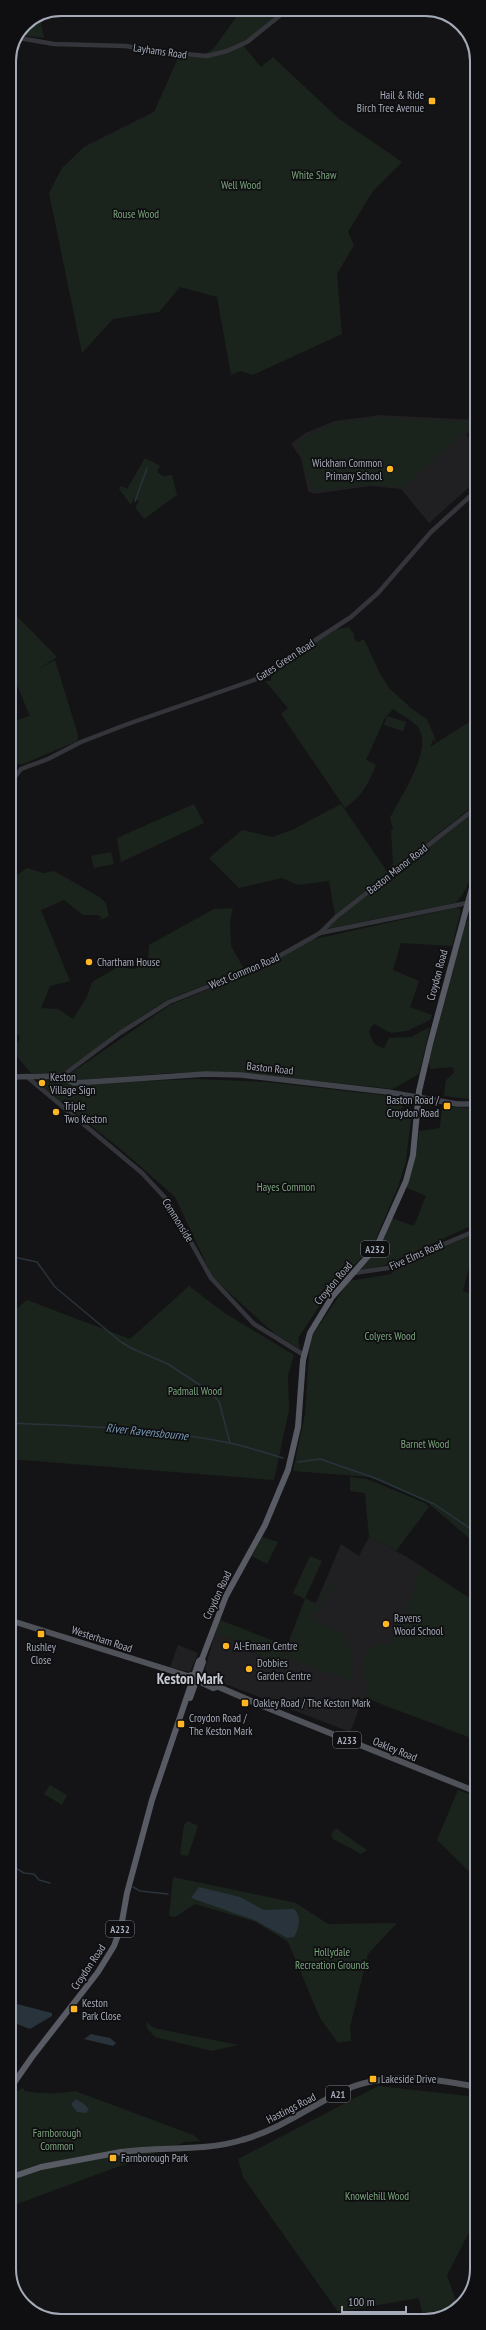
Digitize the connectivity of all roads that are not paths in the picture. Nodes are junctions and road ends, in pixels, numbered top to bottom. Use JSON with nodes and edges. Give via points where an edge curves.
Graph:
{"nodes":[{"id":1,"x":279,"y":16,"type":"edge"},
{"id":2,"x":22,"y":39,"type":"edge"},
{"id":3,"x":470,"y":496,"type":"edge"},
{"id":4,"x":17,"y":774,"type":"edge"},
{"id":5,"x":470,"y":812,"type":"edge"},
{"id":6,"x":470,"y":894,"type":"edge"},
{"id":7,"x":468,"y":901,"type":"junction"},
{"id":8,"x":320,"y":933,"type":"junction"},
{"id":9,"x":26,"y":1076,"type":"junction"},
{"id":10,"x":39,"y":1076,"type":"junction"},
{"id":11,"x":62,"y":1076,"type":"junction"},
{"id":12,"x":16,"y":1077,"type":"edge"},
{"id":13,"x":40,"y":1089,"type":"junction"},
{"id":14,"x":418,"y":1097,"type":"junction"},
{"id":15,"x":470,"y":1104,"type":"edge"},
{"id":16,"x":470,"y":1233,"type":"edge"},
{"id":17,"x":354,"y":1273,"type":"junction"},
{"id":18,"x":304,"y":1355,"type":"junction"},
{"id":19,"x":16,"y":1622,"type":"edge"},
{"id":20,"x":194,"y":1678,"type":"junction"},
{"id":21,"x":470,"y":1789,"type":"edge"},
{"id":22,"x":16,"y":2080,"type":"edge"},
{"id":23,"x":470,"y":2086,"type":"edge"},
{"id":24,"x":121,"y":2152,"type":"joint"},
{"id":25,"x":16,"y":2176,"type":"edge"}],
"edges":[{"from":1,"to":2,"type":"street","name":"Layhams Road","via":[[247,42],[207,56],[152,52],[129,46],[54,44]]},
{"from":3,"to":4,"type":"street","name":"Gates Green Road","via":[[431,532],[378,593],[351,617],[255,679],[125,725],[27,766]]},
{"from":5,"to":8,"type":"street","name":"Baston Manor Road","via":[[336,917]]},
{"from":6,"to":7,"type":"highway","name":"Croydon Road","number":"A232"},
{"from":7,"to":8,"type":"street","name":"West Common Road"},
{"from":7,"to":14,"type":"highway","name":"Croydon Road","number":"A232","via":[[434,1023]]},
{"from":8,"to":11,"type":"street","name":"West Common Road","via":[[267,963],[169,1002],[120,1033]]},
{"from":9,"to":10,"type":"main road","name":"Baston Road"},
{"from":9,"to":12,"type":"main road","name":"Baston Road"},
{"from":9,"to":13,"type":"street","name":"Commonside"},
{"from":10,"to":11,"type":"main road","name":"Baston Road"},
{"from":10,"to":13,"type":"street","via":[[36,1082]]},
{"from":11,"to":14,"type":"main road","name":"Baston Road","via":[[76,1082],[206,1074],[241,1075]]},
{"from":13,"to":18,"type":"street","name":"Commonside","via":[[81,1120],[142,1173],[168,1201],[211,1278],[254,1324]]},
{"from":14,"to":15,"type":"main road","name":"Baston Road"},
{"from":14,"to":17,"type":"highway","name":"Croydon Road","number":"A232","via":[[413,1155],[404,1187],[381,1240]]},
{"from":16,"to":17,"type":"street","name":"Five Elms Road","via":[[388,1268]]},
{"from":17,"to":18,"type":"highway","name":"Croydon Road","number":"A232","via":[[332,1297],[316,1320]]},
{"from":18,"to":20,"type":"highway","name":"Croydon Road","number":"A232","via":[[298,1427],[288,1470],[265,1525],[226,1596],[203,1662]]},
{"from":19,"to":20,"type":"main road","name":"Westerham Road","number":"A233"},
{"from":20,"to":21,"type":"main road","name":"Oakley Road","number":"A233","via":[[215,1684],[217,1687]]},
{"from":20,"to":22,"type":"highway","name":"Croydon Road","number":"A232","via":[[166,1753],[114,1946],[98,1972]]},
{"from":23,"to":24,"type":"main road","name":"Hastings Road","number":"A21","via":[[428,2078],[373,2081],[340,2092],[300,2116],[256,2136],[207,2147]]},
{"from":24,"to":25,"type":"highway","number":"A21","via":[[41,2167]]}]}
